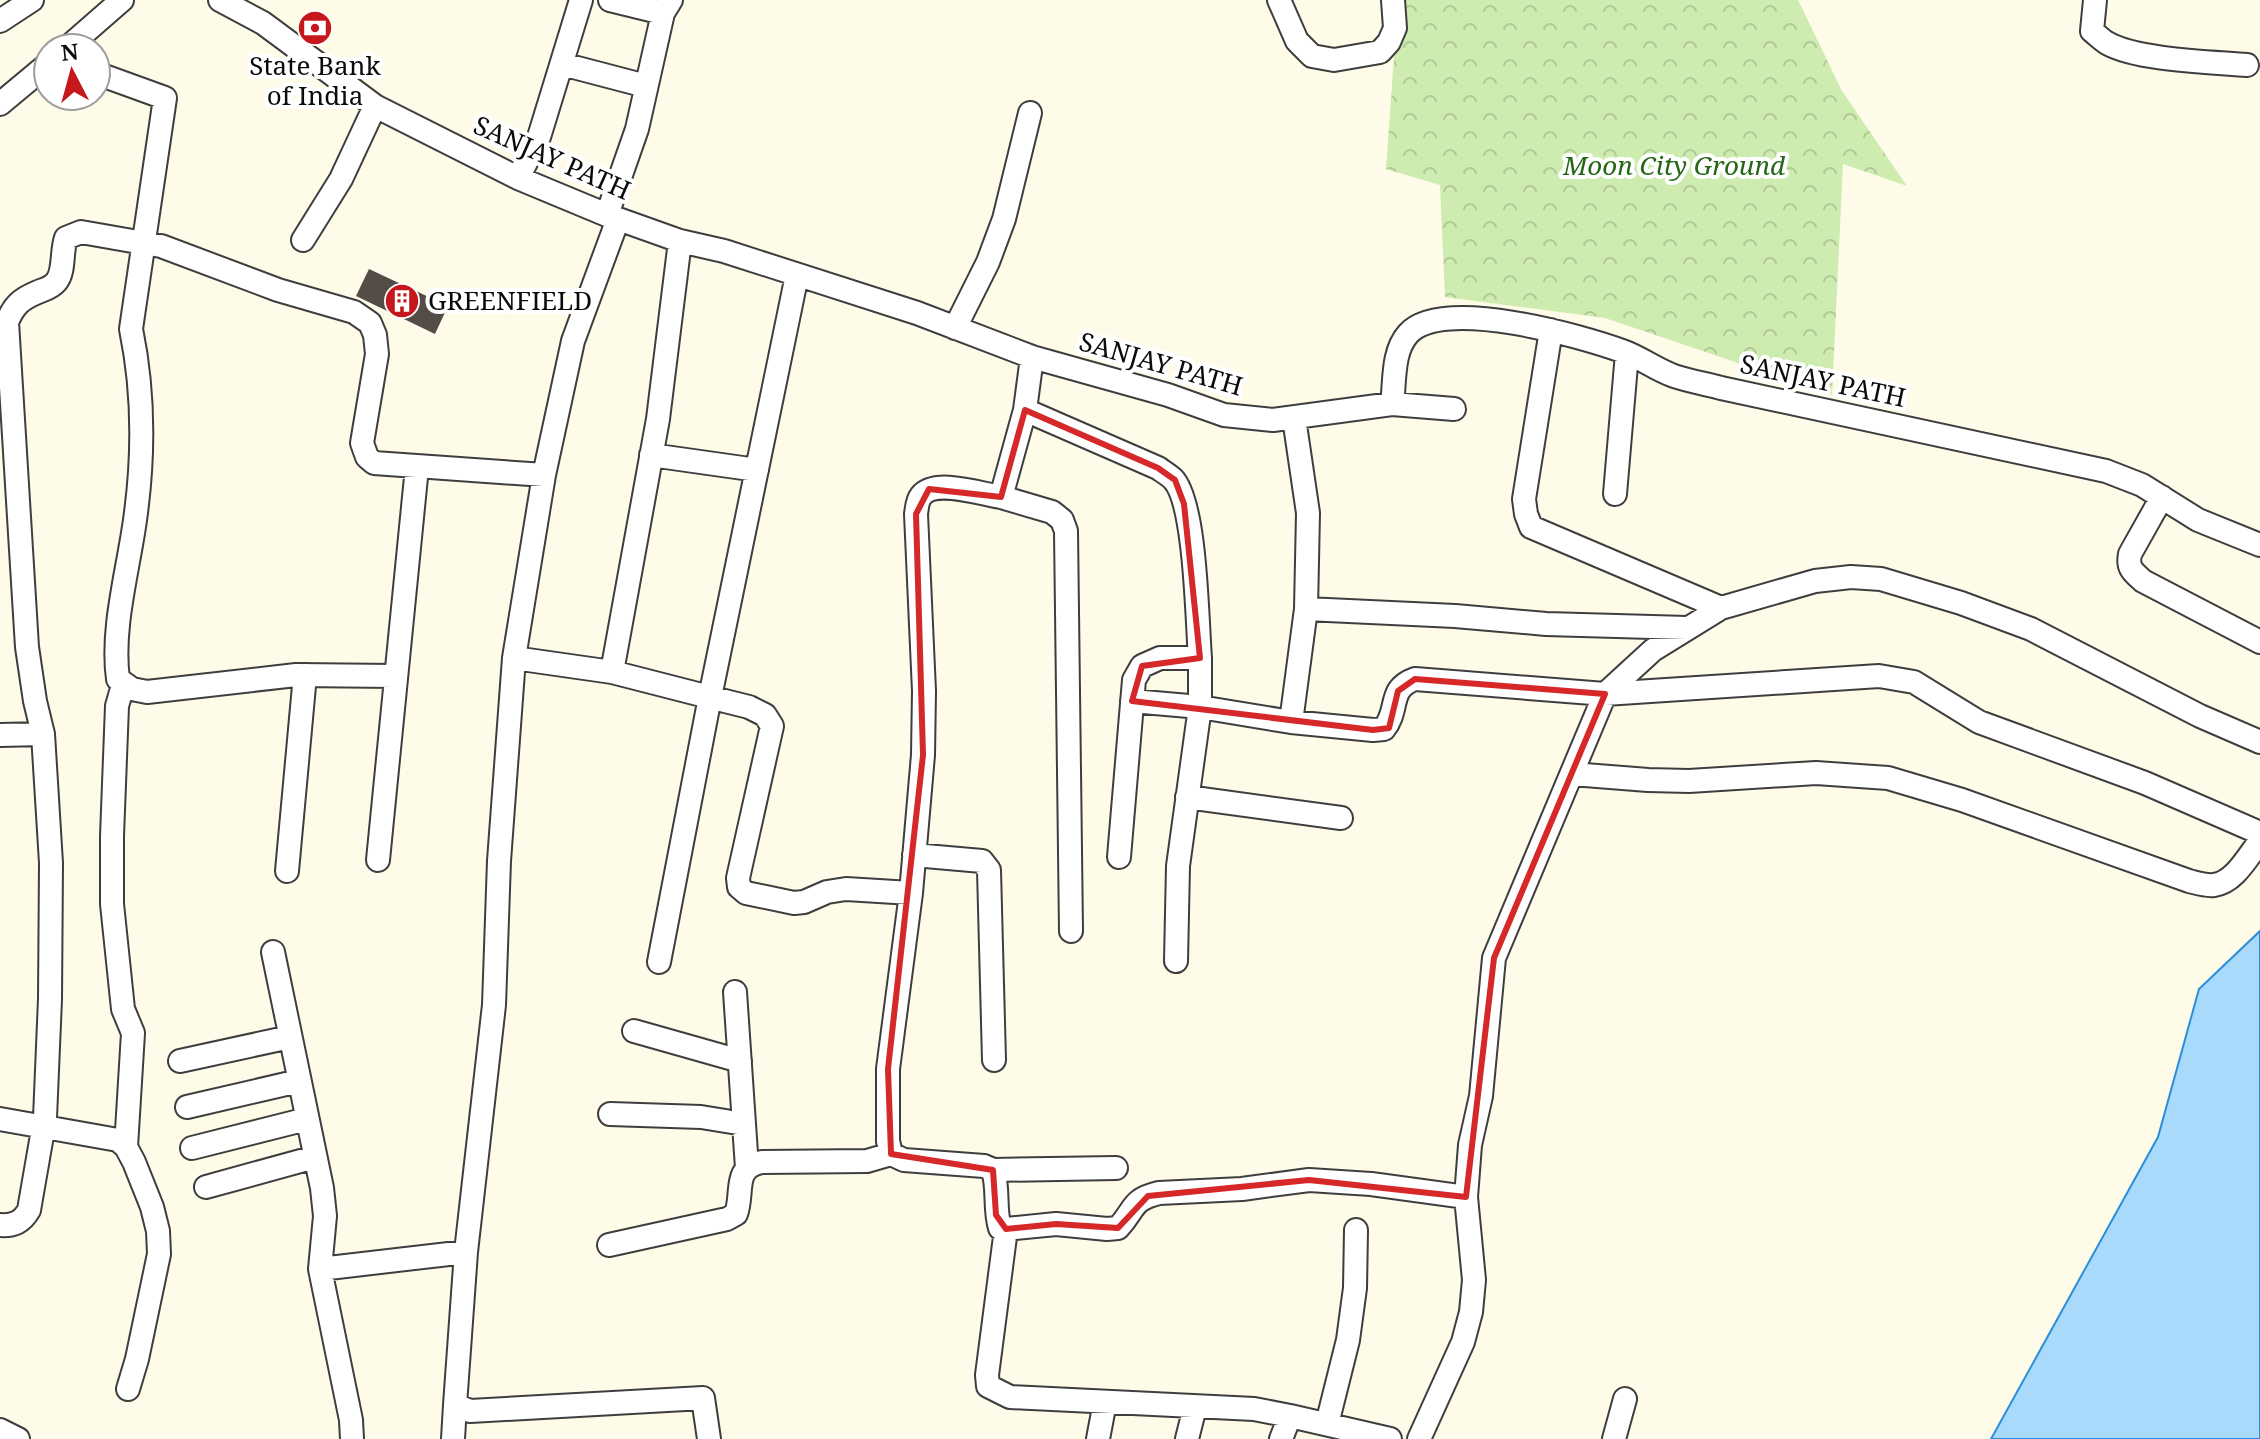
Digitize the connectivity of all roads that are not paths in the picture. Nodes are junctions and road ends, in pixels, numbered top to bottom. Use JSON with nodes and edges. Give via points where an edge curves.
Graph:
{"nodes":[{"id":1,"x":32,"y":0,"type":"edge"},
{"id":2,"x":122,"y":0,"type":"edge"},
{"id":3,"x":220,"y":0,"type":"edge"},
{"id":4,"x":581,"y":0,"type":"edge"},
{"id":5,"x":610,"y":0,"type":"edge"},
{"id":6,"x":1279,"y":0,"type":"edge"},
{"id":7,"x":1393,"y":0,"type":"edge"},
{"id":8,"x":2095,"y":0,"type":"edge"},
{"id":9,"x":667,"y":6,"type":"edge"},
{"id":10,"x":0,"y":21,"type":"edge"},
{"id":11,"x":85,"y":32,"type":"edge"},
{"id":12,"x":562,"y":64,"type":"junction"},
{"id":13,"x":2247,"y":65,"type":"dead end"},
{"id":14,"x":32,"y":77,"type":"edge"},
{"id":15,"x":112,"y":79,"type":"edge"},
{"id":16,"x":646,"y":86,"type":"junction"},
{"id":17,"x":0,"y":104,"type":"edge"},
{"id":18,"x":375,"y":106,"type":"junction"},
{"id":19,"x":1030,"y":113,"type":"dead end"},
{"id":20,"x":518,"y":178,"type":"junction"},
{"id":21,"x":613,"y":217,"type":"junction"},
{"id":22,"x":303,"y":240,"type":"dead end"},
{"id":23,"x":680,"y":241,"type":"junction"},
{"id":24,"x":142,"y":243,"type":"junction"},
{"id":25,"x":797,"y":275,"type":"junction"},
{"id":26,"x":955,"y":328,"type":"junction"},
{"id":27,"x":1551,"y":330,"type":"junction"},
{"id":28,"x":1627,"y":353,"type":"junction"},
{"id":29,"x":1032,"y":357,"type":"junction"},
{"id":30,"x":1392,"y":404,"type":"junction"},
{"id":31,"x":1454,"y":409,"type":"dead end"},
{"id":32,"x":1025,"y":410,"type":"junction"},
{"id":33,"x":1294,"y":418,"type":"junction"},
{"id":34,"x":651,"y":455,"type":"junction"},
{"id":35,"x":417,"y":467,"type":"junction"},
{"id":36,"x":757,"y":470,"type":"junction"},
{"id":37,"x":544,"y":475,"type":"junction"},
{"id":38,"x":1615,"y":494,"type":"dead end"},
{"id":39,"x":1001,"y":497,"type":"junction"},
{"id":40,"x":2162,"y":497,"type":"junction"},
{"id":41,"x":2260,"y":545,"type":"edge"},
{"id":42,"x":1721,"y":608,"type":"junction"},
{"id":43,"x":1306,"y":609,"type":"junction"},
{"id":44,"x":1687,"y":628,"type":"junction"},
{"id":45,"x":2260,"y":642,"type":"edge"},
{"id":46,"x":514,"y":658,"type":"junction"},
{"id":47,"x":1200,"y":658,"type":"junction"},
{"id":48,"x":612,"y":672,"type":"junction"},
{"id":49,"x":305,"y":675,"type":"junction"},
{"id":50,"x":396,"y":676,"type":"junction"},
{"id":51,"x":123,"y":685,"type":"junction"},
{"id":52,"x":1605,"y":694,"type":"junction"},
{"id":53,"x":710,"y":697,"type":"junction"},
{"id":54,"x":1132,"y":701,"type":"junction"},
{"id":55,"x":1200,"y":707,"type":"junction"},
{"id":56,"x":1291,"y":722,"type":"junction"},
{"id":57,"x":43,"y":734,"type":"junction"},
{"id":58,"x":0,"y":735,"type":"edge"},
{"id":59,"x":2260,"y":742,"type":"edge"},
{"id":60,"x":1572,"y":774,"type":"junction"},
{"id":61,"x":1187,"y":797,"type":"junction"},
{"id":62,"x":1341,"y":818,"type":"dead end"},
{"id":63,"x":2260,"y":833,"type":"edge"},
{"id":64,"x":2260,"y":841,"type":"edge"},
{"id":65,"x":914,"y":855,"type":"junction"},
{"id":66,"x":1119,"y":857,"type":"dead end"},
{"id":67,"x":378,"y":860,"type":"dead end"},
{"id":68,"x":287,"y":871,"type":"dead end"},
{"id":69,"x":911,"y":893,"type":"junction"},
{"id":70,"x":1071,"y":931,"type":"dead end"},
{"id":71,"x":273,"y":952,"type":"dead end"},
{"id":72,"x":1176,"y":961,"type":"dead end"},
{"id":73,"x":659,"y":962,"type":"dead end"},
{"id":74,"x":735,"y":992,"type":"dead end"},
{"id":75,"x":634,"y":1031,"type":"dead end"},
{"id":76,"x":290,"y":1037,"type":"junction"},
{"id":77,"x":994,"y":1060,"type":"dead end"},
{"id":78,"x":180,"y":1061,"type":"dead end"},
{"id":79,"x":740,"y":1061,"type":"junction"},
{"id":80,"x":299,"y":1081,"type":"junction"},
{"id":81,"x":187,"y":1107,"type":"dead end"},
{"id":82,"x":610,"y":1114,"type":"dead end"},
{"id":83,"x":0,"y":1119,"type":"edge"},
{"id":84,"x":307,"y":1119,"type":"junction"},
{"id":85,"x":744,"y":1124,"type":"junction"},
{"id":86,"x":44,"y":1128,"type":"junction"},
{"id":87,"x":126,"y":1147,"type":"junction"},
{"id":88,"x":192,"y":1148,"type":"dead end"},
{"id":89,"x":891,"y":1154,"type":"junction"},
{"id":90,"x":315,"y":1157,"type":"junction"},
{"id":91,"x":747,"y":1168,"type":"junction"},
{"id":92,"x":1116,"y":1168,"type":"dead end"},
{"id":93,"x":993,"y":1170,"type":"junction"},
{"id":94,"x":206,"y":1187,"type":"dead end"},
{"id":95,"x":1466,"y":1197,"type":"junction"},
{"id":96,"x":0,"y":1225,"type":"edge"},
{"id":97,"x":1006,"y":1229,"type":"junction"},
{"id":98,"x":1356,"y":1230,"type":"dead end"},
{"id":99,"x":609,"y":1245,"type":"dead end"},
{"id":100,"x":466,"y":1252,"type":"junction"},
{"id":101,"x":320,"y":1269,"type":"junction"},
{"id":102,"x":128,"y":1389,"type":"dead end"},
{"id":103,"x":1625,"y":1399,"type":"dead end"},
{"id":104,"x":1105,"y":1402,"type":"junction"},
{"id":105,"x":455,"y":1405,"type":"junction"},
{"id":106,"x":1195,"y":1407,"type":"junction"},
{"id":107,"x":1290,"y":1416,"type":"junction"},
{"id":108,"x":1327,"y":1424,"type":"junction"},
{"id":109,"x":0,"y":1430,"type":"edge"},
{"id":110,"x":18,"y":1439,"type":"edge"},
{"id":111,"x":352,"y":1439,"type":"edge"},
{"id":112,"x":453,"y":1439,"type":"edge"},
{"id":113,"x":709,"y":1439,"type":"edge"},
{"id":114,"x":1098,"y":1439,"type":"edge"},
{"id":115,"x":1187,"y":1439,"type":"edge"},
{"id":116,"x":1281,"y":1439,"type":"edge"},
{"id":117,"x":1390,"y":1439,"type":"edge"},
{"id":118,"x":1419,"y":1439,"type":"edge"},
{"id":119,"x":1614,"y":1439,"type":"edge"}],
"edges":[{"from":1,"to":10,"type":"street"},
{"from":2,"to":11,"type":"street"},
{"from":3,"to":18,"type":"street","name":"SANJAY PATH","via":[[263,23]]},
{"from":4,"to":12,"type":"street"},
{"from":5,"to":9,"type":"street"},
{"from":6,"to":7,"type":"street","via":[[1297,41],[1312,56],[1334,60],[1380,52],[1395,28]]},
{"from":8,"to":13,"type":"street","via":[[2092,31],[2108,44],[2178,59]]},
{"from":9,"to":16,"type":"street"},
{"from":12,"to":16,"type":"street"},
{"from":12,"to":20,"type":"street","via":[[539,137]]},
{"from":14,"to":17,"type":"street"},
{"from":15,"to":24,"type":"street","via":[[165,98]]},
{"from":16,"to":21,"type":"street"},
{"from":18,"to":20,"type":"street","name":"SANJAY PATH"},
{"from":18,"to":22,"type":"street","via":[[341,179]]},
{"from":19,"to":26,"type":"street","via":[[1004,219]]},
{"from":20,"to":21,"type":"street","name":"SANJAY PATH"},
{"from":21,"to":23,"type":"street","name":"SANJAY PATH"},
{"from":21,"to":37,"type":"street","via":[[573,341]]},
{"from":23,"to":25,"type":"street","name":"SANJAY PATH"},
{"from":23,"to":34,"type":"street"},
{"from":24,"to":35,"type":"street","via":[[354,312],[370,323],[377,354],[362,443],[374,463]]},
{"from":24,"to":51,"type":"street","via":[[131,329],[142,439],[118,632],[116,668]]},
{"from":24,"to":57,"type":"street","via":[[81,232],[66,238],[57,281],[21,299],[7,322],[27,647]]},
{"from":25,"to":26,"type":"street","name":"SANJAY PATH"},
{"from":25,"to":36,"type":"street"},
{"from":26,"to":29,"type":"street","name":"SANJAY PATH"},
{"from":27,"to":28,"type":"street","name":"SANJAY PATH"},
{"from":27,"to":30,"type":"street","name":"SANJAY PATH","via":[[1467,317],[1426,323],[1409,332],[1398,349]]},
{"from":27,"to":42,"type":"street","via":[[1524,499],[1531,527]]},
{"from":28,"to":38,"type":"street"},
{"from":28,"to":40,"type":"street","name":"SANJAY PATH","via":[[1673,376],[1709,385],[2106,471]]},
{"from":29,"to":32,"type":"street"},
{"from":29,"to":33,"type":"street","name":"SANJAY PATH","via":[[1224,415]]},
{"from":30,"to":31,"type":"street"},
{"from":30,"to":33,"type":"street","name":"SANJAY PATH"},
{"from":32,"to":39,"type":"street"},
{"from":32,"to":47,"type":"street","via":[[1175,480],[1191,532]]},
{"from":33,"to":43,"type":"street","via":[[1308,513]]},
{"from":34,"to":36,"type":"street"},
{"from":34,"to":48,"type":"street"},
{"from":35,"to":37,"type":"street"},
{"from":35,"to":50,"type":"street"},
{"from":36,"to":53,"type":"street"},
{"from":37,"to":46,"type":"street"},
{"from":39,"to":65,"type":"street","via":[[943,487],[929,489],[919,498],[924,691]]},
{"from":39,"to":70,"type":"street","via":[[1052,512],[1066,531]]},
{"from":40,"to":41,"type":"street","name":"SANJAY PATH","via":[[2198,520]]},
{"from":40,"to":45,"type":"street","via":[[2130,554],[2131,571]]},
{"from":42,"to":44,"type":"street"},
{"from":42,"to":59,"type":"street","via":[[1815,581],[1881,579],[2031,629]]},
{"from":43,"to":44,"type":"street"},
{"from":43,"to":56,"type":"street"},
{"from":44,"to":52,"type":"street","via":[[1653,650]]},
{"from":46,"to":48,"type":"street"},
{"from":46,"to":100,"type":"street","via":[[494,1005]]},
{"from":47,"to":54,"type":"street","via":[[1160,658],[1142,666]]},
{"from":47,"to":55,"type":"street"},
{"from":48,"to":53,"type":"street"},
{"from":49,"to":50,"type":"street"},
{"from":49,"to":51,"type":"street","via":[[147,692]]},
{"from":49,"to":68,"type":"street"},
{"from":50,"to":67,"type":"street"},
{"from":51,"to":87,"type":"street","via":[[117,706],[112,904],[123,1009],[133,1033]]},
{"from":52,"to":56,"type":"street","via":[[1415,679],[1398,691],[1384,729]]},
{"from":52,"to":60,"type":"street"},
{"from":52,"to":63,"type":"street","via":[[1879,676],[1914,682],[1979,722],[2145,783]]},
{"from":53,"to":69,"type":"street","via":[[749,707],[765,715],[772,726],[739,887],[794,903],[846,889]]},
{"from":53,"to":73,"type":"street"},
{"from":54,"to":55,"type":"street"},
{"from":54,"to":66,"type":"street"},
{"from":55,"to":56,"type":"street"},
{"from":55,"to":61,"type":"street"},
{"from":57,"to":58,"type":"street"},
{"from":57,"to":86,"type":"street","via":[[51,863]]},
{"from":60,"to":64,"type":"street","via":[[1689,781],[1816,773],[1888,778],[2211,886],[2236,871]]},
{"from":60,"to":95,"type":"street","via":[[1494,958]]},
{"from":61,"to":62,"type":"street"},
{"from":61,"to":72,"type":"street","via":[[1178,866]]},
{"from":65,"to":69,"type":"street"},
{"from":65,"to":77,"type":"street","via":[[982,861],[989,870]]},
{"from":69,"to":89,"type":"street","via":[[888,1069]]},
{"from":71,"to":76,"type":"street"},
{"from":74,"to":79,"type":"street"},
{"from":75,"to":79,"type":"street"},
{"from":76,"to":78,"type":"street"},
{"from":76,"to":80,"type":"street"},
{"from":79,"to":85,"type":"street"},
{"from":80,"to":81,"type":"street"},
{"from":80,"to":84,"type":"street"},
{"from":82,"to":85,"type":"street"},
{"from":83,"to":86,"type":"street"},
{"from":84,"to":88,"type":"street"},
{"from":84,"to":90,"type":"street"},
{"from":85,"to":91,"type":"street"},
{"from":86,"to":87,"type":"street","via":[[104,1136]]},
{"from":86,"to":96,"type":"street","via":[[29,1210],[18,1223]]},
{"from":87,"to":102,"type":"street","via":[[152,1207],[159,1254]]},
{"from":89,"to":91,"type":"street","via":[[867,1161],[762,1162]]},
{"from":89,"to":93,"type":"street"},
{"from":90,"to":94,"type":"street"},
{"from":90,"to":101,"type":"street","via":[[325,1216]]},
{"from":91,"to":99,"type":"street","via":[[740,1180],[736,1214]]},
{"from":92,"to":93,"type":"street"},
{"from":93,"to":97,"type":"street","via":[[996,1215],[1000,1228]]},
{"from":95,"to":97,"type":"street","via":[[1309,1180],[1159,1193],[1139,1200],[1118,1228],[1056,1224]]},
{"from":95,"to":118,"type":"street","via":[[1474,1280],[1471,1312]]},
{"from":97,"to":104,"type":"street","via":[[988,1386],[1010,1397]]},
{"from":98,"to":108,"type":"street","via":[[1348,1340]]},
{"from":100,"to":101,"type":"street"},
{"from":100,"to":105,"type":"street"},
{"from":101,"to":111,"type":"street"},
{"from":103,"to":119,"type":"street"},
{"from":104,"to":106,"type":"street"},
{"from":104,"to":114,"type":"street"},
{"from":105,"to":112,"type":"street"},
{"from":105,"to":113,"type":"street","via":[[470,1411],[703,1398]]},
{"from":106,"to":107,"type":"street"},
{"from":106,"to":115,"type":"street"},
{"from":107,"to":108,"type":"street"},
{"from":107,"to":116,"type":"street"},
{"from":108,"to":117,"type":"street"},
{"from":109,"to":110,"type":"street"}]}
